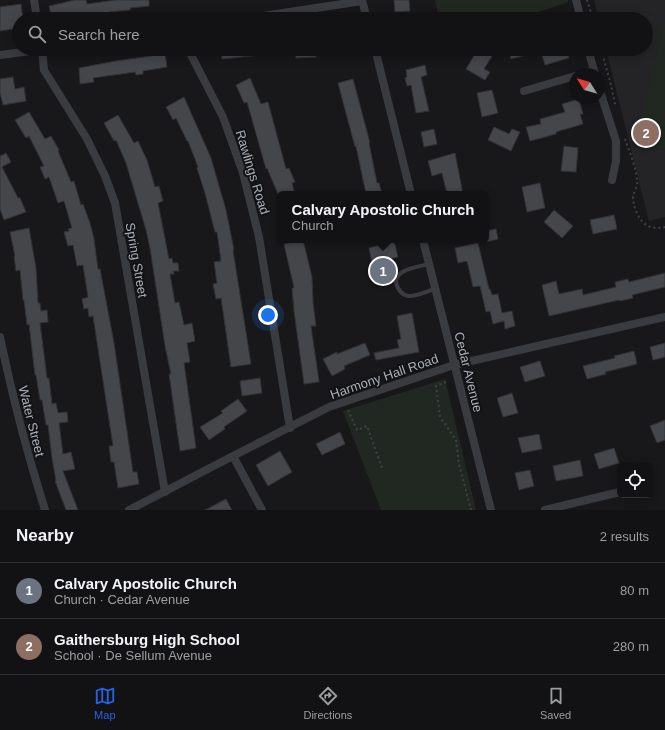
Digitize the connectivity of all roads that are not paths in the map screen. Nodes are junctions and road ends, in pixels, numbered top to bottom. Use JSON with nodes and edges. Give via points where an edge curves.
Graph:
{"nodes":[{"id":1,"x":34,"y":0,"type":"edge"},
{"id":2,"x":362,"y":0,"type":"edge"},
{"id":3,"x":576,"y":0,"type":"edge"},
{"id":4,"x":36,"y":12,"type":"edge"},
{"id":5,"x":287,"y":12,"type":"edge"},
{"id":6,"x":365,"y":12,"type":"edge"},
{"id":7,"x":579,"y":12,"type":"edge"},
{"id":8,"x":12,"y":53,"type":"edge"},
{"id":9,"x":0,"y":55,"type":"edge"},
{"id":10,"x":43,"y":56,"type":"edge"},
{"id":11,"x":192,"y":56,"type":"edge"},
{"id":12,"x":377,"y":56,"type":"edge"},
{"id":13,"x":590,"y":56,"type":"edge"},
{"id":14,"x":593,"y":68,"type":"edge"},
{"id":15,"x":569,"y":78,"type":"edge"},
{"id":16,"x":524,"y":91,"type":"dead end"},
{"id":17,"x":604,"y":104,"type":"edge"},
{"id":18,"x":612,"y":180,"type":"dead end"},
{"id":19,"x":410,"y":191,"type":"edge"},
{"id":20,"x":424,"y":243,"type":"edge"},
{"id":21,"x":429,"y":264,"type":"junction"},
{"id":22,"x":435,"y":289,"type":"junction"},
{"id":23,"x":665,"y":317,"type":"edge"},
{"id":24,"x":0,"y":337,"type":"edge"},
{"id":25,"x":454,"y":364,"type":"junction"},
{"id":26,"x":290,"y":428,"type":"junction"},
{"id":27,"x":232,"y":456,"type":"junction"},
{"id":28,"x":165,"y":492,"type":"junction"},
{"id":29,"x":617,"y":493,"type":"edge"},
{"id":30,"x":45,"y":510,"type":"edge"},
{"id":31,"x":129,"y":510,"type":"edge"},
{"id":32,"x":262,"y":510,"type":"edge"},
{"id":33,"x":492,"y":510,"type":"edge"},
{"id":34,"x":545,"y":510,"type":"edge"}],
"edges":[{"from":1,"to":4,"type":"street"},
{"from":2,"to":5,"type":"street"},
{"from":2,"to":6,"type":"street"},
{"from":3,"to":7,"type":"street"},
{"from":8,"to":9,"type":"street"},
{"from":10,"to":28,"type":"street","name":"Spring Street","via":[[44,70],[87,139],[115,203]]},
{"from":11,"to":26,"type":"street","name":"Rawlings Road","via":[[223,117],[243,173],[259,237]]},
{"from":12,"to":19,"type":"street"},
{"from":13,"to":14,"type":"street"},
{"from":15,"to":16,"type":"street"},
{"from":17,"to":18,"type":"street","via":[[616,141],[616,161]]},
{"from":20,"to":21,"type":"street","name":"Cedar Avenue"},
{"from":21,"to":22,"type":"street","name":"Cedar Avenue"},
{"from":21,"to":22,"type":"lane","via":[[403,271],[397,278],[396,285],[402,293],[410,296]]},
{"from":22,"to":25,"type":"street","name":"Cedar Avenue"},
{"from":23,"to":25,"type":"street","name":"Harmony Hall Road"},
{"from":24,"to":30,"type":"street","name":"Water Street","via":[[28,454]]},
{"from":25,"to":26,"type":"street","name":"Harmony Hall Road","via":[[329,407]]},
{"from":25,"to":33,"type":"street","name":"Cedar Avenue"},
{"from":26,"to":27,"type":"street","name":"Harmony Hall Road"},
{"from":27,"to":28,"type":"street","name":"Harmony Hall Road"},
{"from":27,"to":32,"type":"street"},
{"from":28,"to":31,"type":"street","name":"Harmony Hall Road"},
{"from":29,"to":34,"type":"street"}]}
